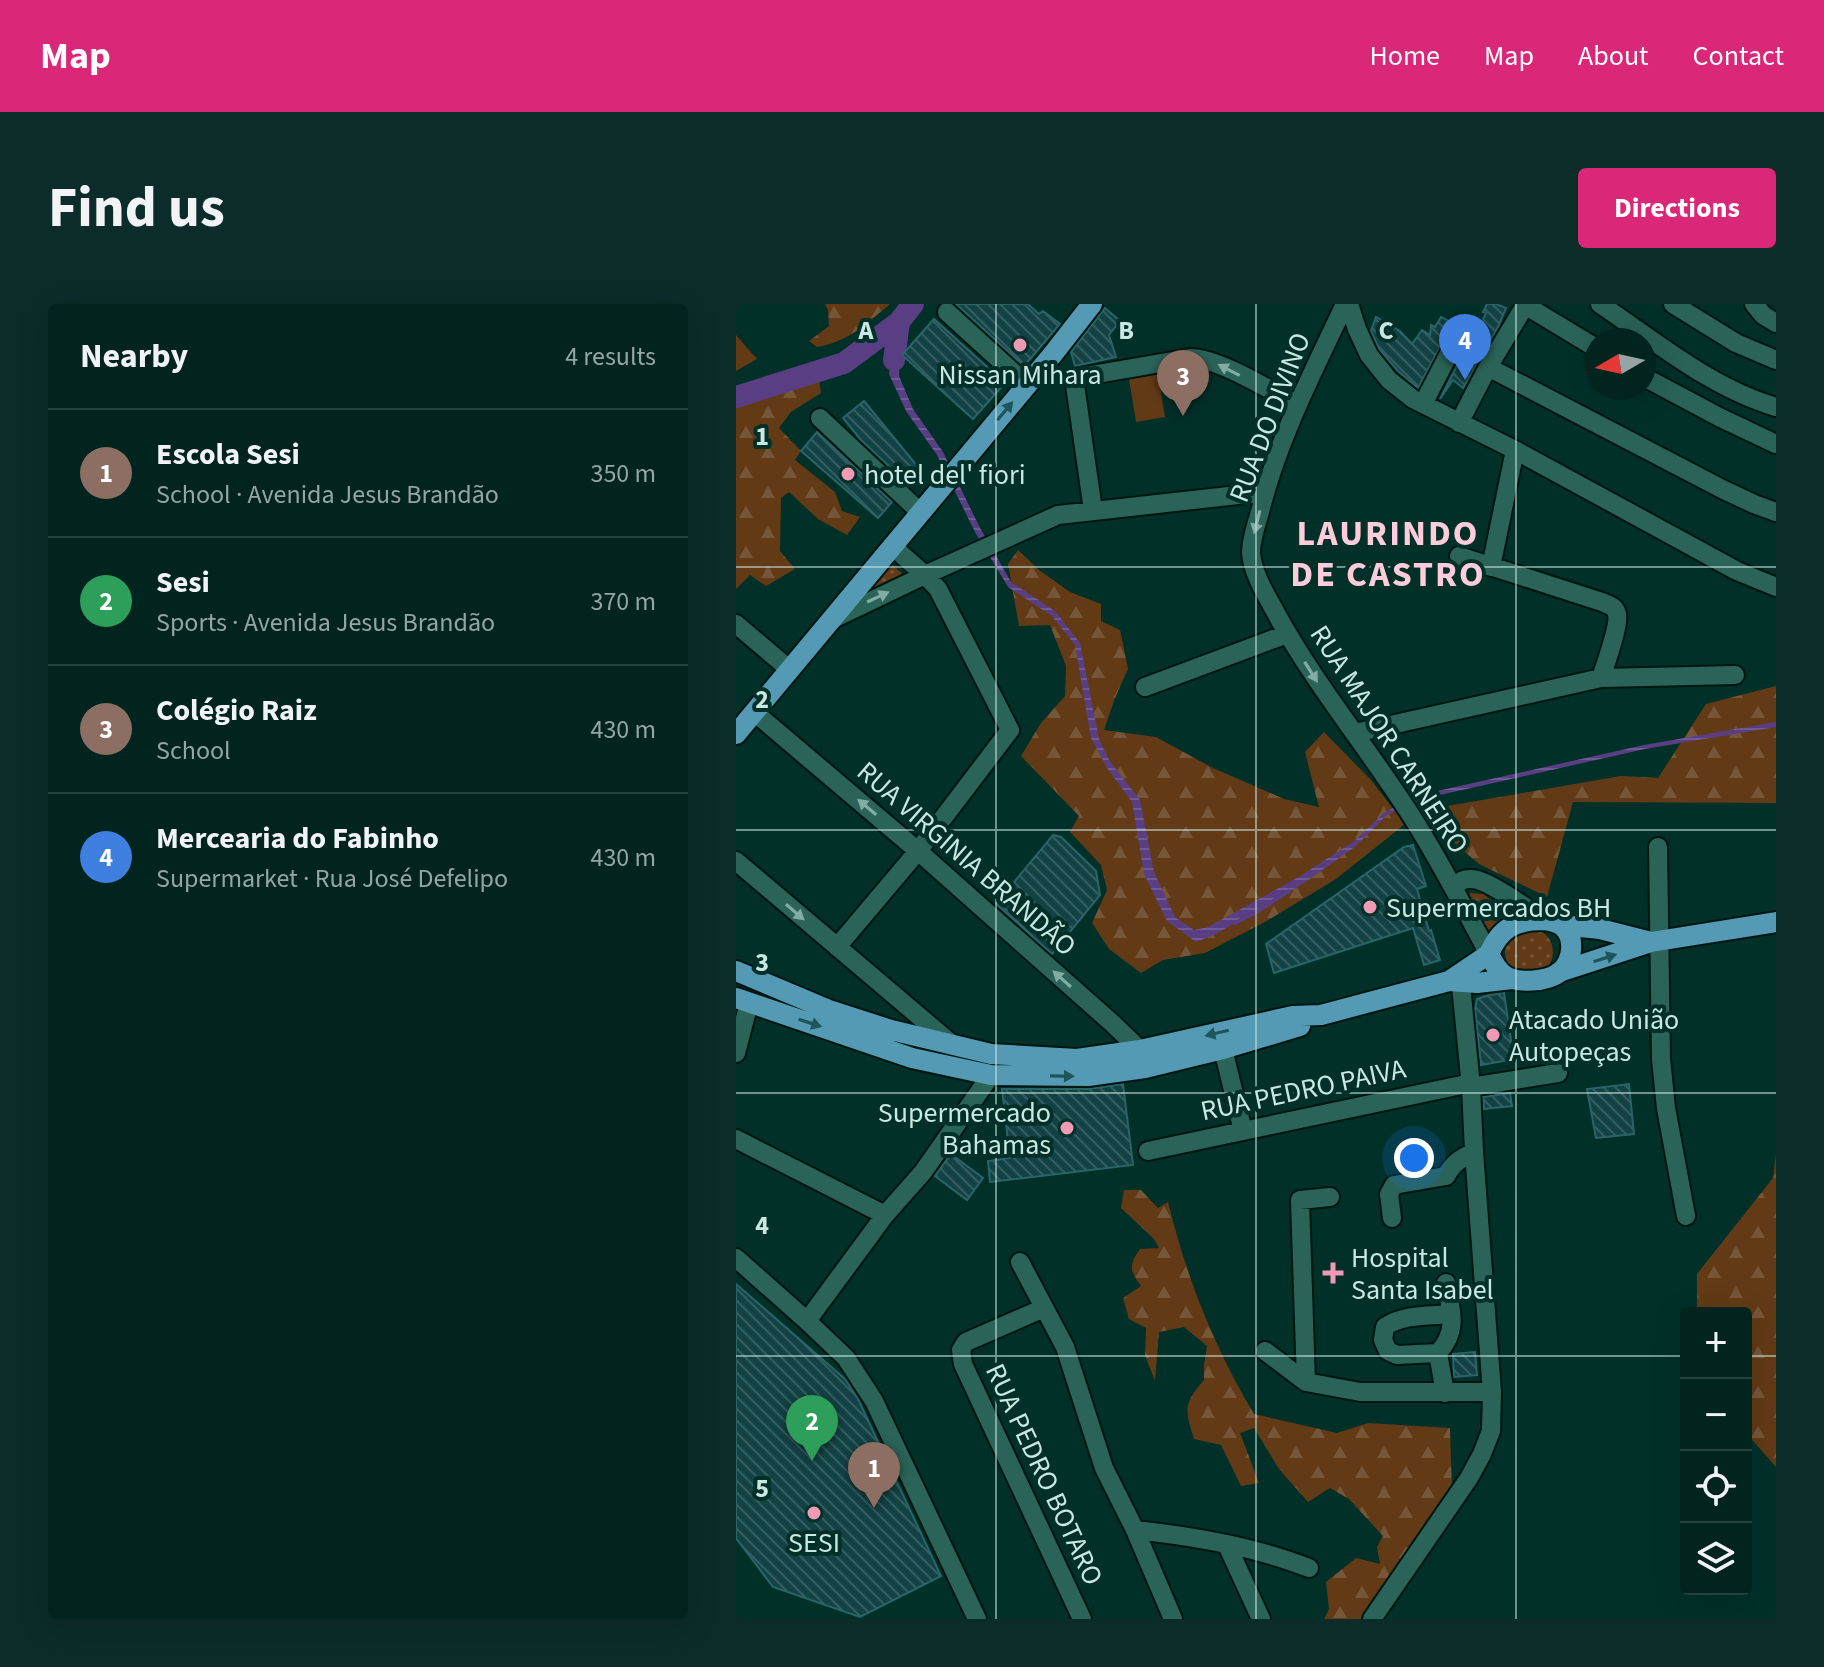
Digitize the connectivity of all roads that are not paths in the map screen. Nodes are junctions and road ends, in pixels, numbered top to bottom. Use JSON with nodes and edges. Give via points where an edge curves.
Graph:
{"nodes":[{"id":1,"x":1092,"y":304,"type":"edge"},
{"id":2,"x":1347,"y":304,"type":"edge"},
{"id":3,"x":1525,"y":304,"type":"edge"},
{"id":4,"x":1600,"y":304,"type":"edge"},
{"id":5,"x":1673,"y":304,"type":"edge"},
{"id":6,"x":1754,"y":304,"type":"edge"},
{"id":7,"x":947,"y":312,"type":"dead end"},
{"id":8,"x":1776,"y":323,"type":"edge"},
{"id":9,"x":1584,"y":341,"type":"edge"},
{"id":10,"x":1453,"y":346,"type":"dead end"},
{"id":11,"x":1053,"y":354,"type":"junction"},
{"id":12,"x":1776,"y":360,"type":"edge"},
{"id":13,"x":1488,"y":367,"type":"junction"},
{"id":14,"x":1074,"y":378,"type":"junction"},
{"id":15,"x":1656,"y":383,"type":"edge"},
{"id":16,"x":1027,"y":385,"type":"junction"},
{"id":17,"x":1423,"y":404,"type":"junction"},
{"id":18,"x":1298,"y":405,"type":"junction"},
{"id":19,"x":1776,"y":407,"type":"edge"},
{"id":20,"x":820,"y":418,"type":"dead end"},
{"id":21,"x":1459,"y":423,"type":"junction"},
{"id":22,"x":1776,"y":444,"type":"edge"},
{"id":23,"x":1515,"y":450,"type":"junction"},
{"id":24,"x":1265,"y":492,"type":"junction"},
{"id":25,"x":1093,"y":510,"type":"junction"},
{"id":26,"x":920,"y":512,"type":"junction"},
{"id":27,"x":1776,"y":512,"type":"edge"},
{"id":28,"x":892,"y":546,"type":"junction"},
{"id":29,"x":1251,"y":552,"type":"joint"},
{"id":30,"x":1459,"y":556,"type":"dead end"},
{"id":31,"x":1491,"y":567,"type":"junction"},
{"id":32,"x":925,"y":575,"type":"junction"},
{"id":33,"x":1776,"y":587,"type":"edge"},
{"id":34,"x":830,"y":620,"type":"junction"},
{"id":35,"x":736,"y":624,"type":"edge"},
{"id":36,"x":1287,"y":634,"type":"junction"},
{"id":37,"x":789,"y":669,"type":"junction"},
{"id":38,"x":1735,"y":675,"type":"dead end"},
{"id":39,"x":1601,"y":678,"type":"junction"},
{"id":40,"x":1145,"y":687,"type":"dead end"},
{"id":41,"x":754,"y":712,"type":"junction"},
{"id":42,"x":1355,"y":733,"type":"junction"},
{"id":43,"x":736,"y":734,"type":"edge"},
{"id":44,"x":1658,"y":847,"type":"dead end"},
{"id":45,"x":918,"y":851,"type":"junction"},
{"id":46,"x":736,"y":861,"type":"edge"},
{"id":47,"x":1453,"y":888,"type":"junction"},
{"id":48,"x":1552,"y":922,"type":"junction"},
{"id":49,"x":1776,"y":922,"type":"edge"},
{"id":50,"x":1655,"y":941,"type":"junction"},
{"id":51,"x":837,"y":947,"type":"junction"},
{"id":52,"x":1489,"y":954,"type":"junction"},
{"id":53,"x":736,"y":971,"type":"edge"},
{"id":54,"x":1559,"y":972,"type":"junction"},
{"id":55,"x":1512,"y":979,"type":"junction"},
{"id":56,"x":1462,"y":984,"type":"junction"},
{"id":57,"x":743,"y":1000,"type":"edge"},
{"id":58,"x":1321,"y":1015,"type":"junction"},
{"id":59,"x":953,"y":1045,"type":"junction"},
{"id":60,"x":1223,"y":1049,"type":"junction"},
{"id":61,"x":1140,"y":1050,"type":"junction"},
{"id":62,"x":736,"y":1053,"type":"edge"},
{"id":63,"x":1558,"y":1073,"type":"dead end"},
{"id":64,"x":991,"y":1075,"type":"junction"},
{"id":65,"x":1471,"y":1085,"type":"junction"},
{"id":66,"x":1243,"y":1131,"type":"junction"},
{"id":67,"x":736,"y":1139,"type":"edge"},
{"id":68,"x":1148,"y":1151,"type":"dead end"},
{"id":69,"x":1474,"y":1152,"type":"junction"},
{"id":70,"x":1330,"y":1197,"type":"dead end"},
{"id":71,"x":885,"y":1215,"type":"junction"},
{"id":72,"x":1686,"y":1216,"type":"dead end"},
{"id":73,"x":1392,"y":1218,"type":"dead end"},
{"id":74,"x":737,"y":1262,"type":"edge"},
{"id":75,"x":1020,"y":1262,"type":"dead end"},
{"id":76,"x":1446,"y":1283,"type":"dead end"},
{"id":77,"x":1044,"y":1308,"type":"junction"},
{"id":78,"x":1451,"y":1314,"type":"junction"},
{"id":79,"x":807,"y":1321,"type":"junction"},
{"id":80,"x":1265,"y":1351,"type":"dead end"},
{"id":81,"x":1438,"y":1353,"type":"junction"},
{"id":82,"x":1306,"y":1382,"type":"junction"},
{"id":83,"x":1492,"y":1392,"type":"junction"},
{"id":84,"x":1445,"y":1393,"type":"junction"},
{"id":85,"x":1135,"y":1530,"type":"junction"},
{"id":86,"x":1227,"y":1545,"type":"junction"},
{"id":87,"x":1309,"y":1568,"type":"dead end"},
{"id":88,"x":1165,"y":1616,"type":"edge"},
{"id":89,"x":977,"y":1619,"type":"edge"},
{"id":90,"x":1082,"y":1619,"type":"edge"},
{"id":91,"x":1261,"y":1619,"type":"edge"},
{"id":92,"x":1372,"y":1619,"type":"edge"}],
"edges":[{"from":1,"to":11,"type":"main road"},
{"from":2,"to":17,"type":"street","via":[[1369,355],[1389,380]]},
{"from":2,"to":18,"type":"street","name":"RUA DO DIVINO"},
{"from":3,"to":9,"type":"street"},
{"from":3,"to":13,"type":"street"},
{"from":4,"to":19,"type":"street","via":[[1724,385]]},
{"from":5,"to":12,"type":"street","via":[[1736,343]]},
{"from":6,"to":8,"type":"street"},
{"from":7,"to":16,"type":"street"},
{"from":10,"to":17,"type":"street"},
{"from":11,"to":14,"type":"street"},
{"from":11,"to":16,"type":"main road"},
{"from":13,"to":21,"type":"street"},
{"from":13,"to":27,"type":"street"},
{"from":18,"to":14,"type":"street","one_way":true,"via":[[1201,358]]},
{"from":14,"to":25,"type":"street"},
{"from":15,"to":22,"type":"street"},
{"from":26,"to":16,"type":"main road","one_way":true},
{"from":17,"to":21,"type":"street"},
{"from":18,"to":24,"type":"street","name":"RUA DO DIVINO"},
{"from":20,"to":26,"type":"street"},
{"from":21,"to":23,"type":"street"},
{"from":23,"to":31,"type":"street"},
{"from":23,"to":33,"type":"street"},
{"from":24,"to":25,"type":"street"},
{"from":24,"to":29,"type":"street","name":"RUA DO DIVINO","one_way":true},
{"from":25,"to":32,"type":"street","via":[[1058,515]]},
{"from":26,"to":28,"type":"main road"},
{"from":28,"to":32,"type":"street"},
{"from":28,"to":34,"type":"main road"},
{"from":29,"to":36,"type":"street","name":"RUA MAJOR CARNEIRO"},
{"from":30,"to":31,"type":"street"},
{"from":31,"to":39,"type":"street","via":[[1615,609],[1617,623]]},
{"from":34,"to":32,"type":"street","one_way":true},
{"from":32,"to":45,"type":"street","via":[[938,589],[1010,730]]},
{"from":34,"to":37,"type":"main road"},
{"from":35,"to":37,"type":"street"},
{"from":36,"to":40,"type":"street"},
{"from":36,"to":42,"type":"street","name":"RUA MAJOR CARNEIRO","one_way":true},
{"from":37,"to":41,"type":"main road"},
{"from":38,"to":39,"type":"street"},
{"from":39,"to":42,"type":"street"},
{"from":41,"to":43,"type":"main road"},
{"from":45,"to":41,"type":"street","name":"RUA VIRGINIA BRANDÃO","one_way":true},
{"from":42,"to":47,"type":"street","name":"RUA MAJOR CARNEIRO"},
{"from":44,"to":50,"type":"street"},
{"from":45,"to":51,"type":"street"},
{"from":61,"to":45,"type":"street","name":"RUA VIRGINIA BRANDÃO","one_way":true},
{"from":46,"to":51,"type":"street","one_way":true},
{"from":47,"to":48,"type":"street","via":[[1474,878]]},
{"from":47,"to":52,"type":"street","name":"RUA MAJOR CARNEIRO"},
{"from":48,"to":50,"type":"main road"},
{"from":48,"to":52,"type":"main road","via":[[1527,921],[1505,929]]},
{"from":48,"to":54,"type":"main road","via":[[1569,935],[1569,959]]},
{"from":49,"to":50,"type":"main road"},
{"from":54,"to":50,"type":"main road","one_way":true},
{"from":50,"to":72,"type":"street","via":[[1664,1096]]},
{"from":51,"to":59,"type":"street"},
{"from":52,"to":55,"type":"main road","via":[[1498,970]]},
{"from":52,"to":56,"type":"main road"},
{"from":53,"to":59,"type":"main road","via":[[829,1010]]},
{"from":54,"to":55,"type":"main road"},
{"from":55,"to":56,"type":"main road"},
{"from":56,"to":58,"type":"main road"},
{"from":56,"to":65,"type":"street"},
{"from":57,"to":62,"type":"street"},
{"from":57,"to":64,"type":"main road","one_way":true,"via":[[912,1058]]},
{"from":58,"to":60,"type":"main road","via":[[1297,1028]]},
{"from":58,"to":61,"type":"main road","one_way":true,"via":[[1293,1016]]},
{"from":59,"to":61,"type":"main road","via":[[991,1054],[1077,1059]]},
{"from":64,"to":60,"type":"main road","one_way":true,"via":[[1088,1076]]},
{"from":60,"to":66,"type":"street"},
{"from":63,"to":65,"type":"street","name":"RUA PEDRO PAIVA"},
{"from":64,"to":71,"type":"street","via":[[923,1172]]},
{"from":65,"to":66,"type":"street","name":"RUA PEDRO PAIVA"},
{"from":65,"to":69,"type":"street"},
{"from":66,"to":68,"type":"street","name":"RUA PEDRO PAIVA"},
{"from":67,"to":71,"type":"street"},
{"from":69,"to":73,"type":"street","via":[[1459,1159],[1446,1176],[1394,1185],[1389,1194]]},
{"from":69,"to":83,"type":"street"},
{"from":70,"to":82,"type":"street","via":[[1300,1200]]},
{"from":71,"to":79,"type":"street"},
{"from":74,"to":79,"type":"street"},
{"from":75,"to":77,"type":"street"},
{"from":76,"to":78,"type":"street"},
{"from":77,"to":85,"type":"street","via":[[1065,1347],[1104,1468]]},
{"from":77,"to":90,"type":"street","name":"RUA PEDRO BOTARO","via":[[966,1342],[961,1350]]},
{"from":78,"to":81,"type":"street","via":[[1451,1334]]},
{"from":78,"to":81,"type":"street","via":[[1402,1319],[1385,1327],[1388,1351]]},
{"from":79,"to":89,"type":"street","via":[[846,1358],[874,1401]]},
{"from":80,"to":82,"type":"street"},
{"from":81,"to":84,"type":"street"},
{"from":82,"to":84,"type":"street","via":[[1360,1392]]},
{"from":83,"to":84,"type":"street"},
{"from":83,"to":92,"type":"street","via":[[1491,1431],[1482,1454]]},
{"from":85,"to":86,"type":"street"},
{"from":85,"to":88,"type":"street"},
{"from":86,"to":87,"type":"street"},
{"from":86,"to":91,"type":"street"}]}
